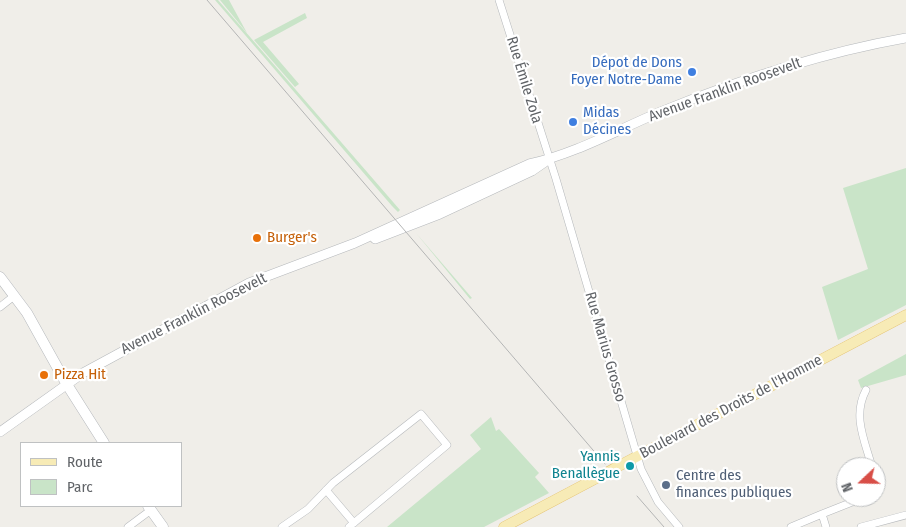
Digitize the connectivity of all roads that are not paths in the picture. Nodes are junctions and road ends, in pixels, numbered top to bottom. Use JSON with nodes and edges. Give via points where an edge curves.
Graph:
{"nodes":[{"id":1,"x":499,"y":0,"type":"edge"},
{"id":2,"x":906,"y":38,"type":"edge"},
{"id":3,"x":550,"y":159,"type":"junction"},
{"id":4,"x":0,"y":276,"type":"edge"},
{"id":5,"x":14,"y":296,"type":"junction"},
{"id":6,"x":0,"y":307,"type":"edge"},
{"id":7,"x":906,"y":315,"type":"edge"},
{"id":8,"x":66,"y":383,"type":"junction"},
{"id":9,"x":866,"y":390,"type":"dead end"},
{"id":10,"x":0,"y":432,"type":"edge"},
{"id":11,"x":103,"y":442,"type":"edge"},
{"id":12,"x":637,"y":457,"type":"junction"},
{"id":13,"x":869,"y":457,"type":"edge"},
{"id":14,"x":326,"y":490,"type":"junction"},
{"id":15,"x":840,"y":507,"type":"edge"},
{"id":16,"x":149,"y":508,"type":"edge"},
{"id":17,"x":822,"y":514,"type":"junction"},
{"id":18,"x":906,"y":515,"type":"edge"},
{"id":19,"x":352,"y":525,"type":"edge"},
{"id":20,"x":128,"y":527,"type":"edge"},
{"id":21,"x":163,"y":527,"type":"edge"},
{"id":22,"x":282,"y":527,"type":"edge"},
{"id":23,"x":504,"y":527,"type":"edge"},
{"id":24,"x":678,"y":527,"type":"edge"},
{"id":25,"x":792,"y":527,"type":"edge"},
{"id":26,"x":826,"y":527,"type":"edge"},
{"id":27,"x":861,"y":527,"type":"edge"}],
"edges":[{"from":1,"to":3,"type":"street","name":"Rue Émile Zola"},
{"from":2,"to":3,"type":"street","name":"Avenue Franklin Roosevelt","via":[[779,68]]},
{"from":3,"to":8,"type":"street","name":"Avenue Franklin Roosevelt","via":[[529,164],[421,217],[249,284]]},
{"from":3,"to":12,"type":"street","name":"Rue Marius Grosso"},
{"from":4,"to":5,"type":"main road"},
{"from":5,"to":6,"type":"street"},
{"from":5,"to":8,"type":"main road"},
{"from":7,"to":12,"type":"main road","name":"Boulevard des Droits de l'Homme"},
{"from":8,"to":10,"type":"street","name":"Avenue Franklin Roosevelt"},
{"from":8,"to":11,"type":"main road"},
{"from":9,"to":13,"type":"street","via":[[858,410]]},
{"from":12,"to":23,"type":"main road","name":"Boulevard des Droits de l'Homme"},
{"from":12,"to":24,"type":"street","name":"Rue Marius Grosso","via":[[653,495]]},
{"from":14,"to":19,"type":"street"},
{"from":14,"to":19,"type":"street","via":[[421,414],[447,445]]},
{"from":14,"to":22,"type":"street","via":[[308,509]]},
{"from":15,"to":17,"type":"street"},
{"from":16,"to":20,"type":"street"},
{"from":16,"to":21,"type":"main road"},
{"from":17,"to":25,"type":"street"},
{"from":17,"to":26,"type":"street"},
{"from":18,"to":27,"type":"street"}]}
